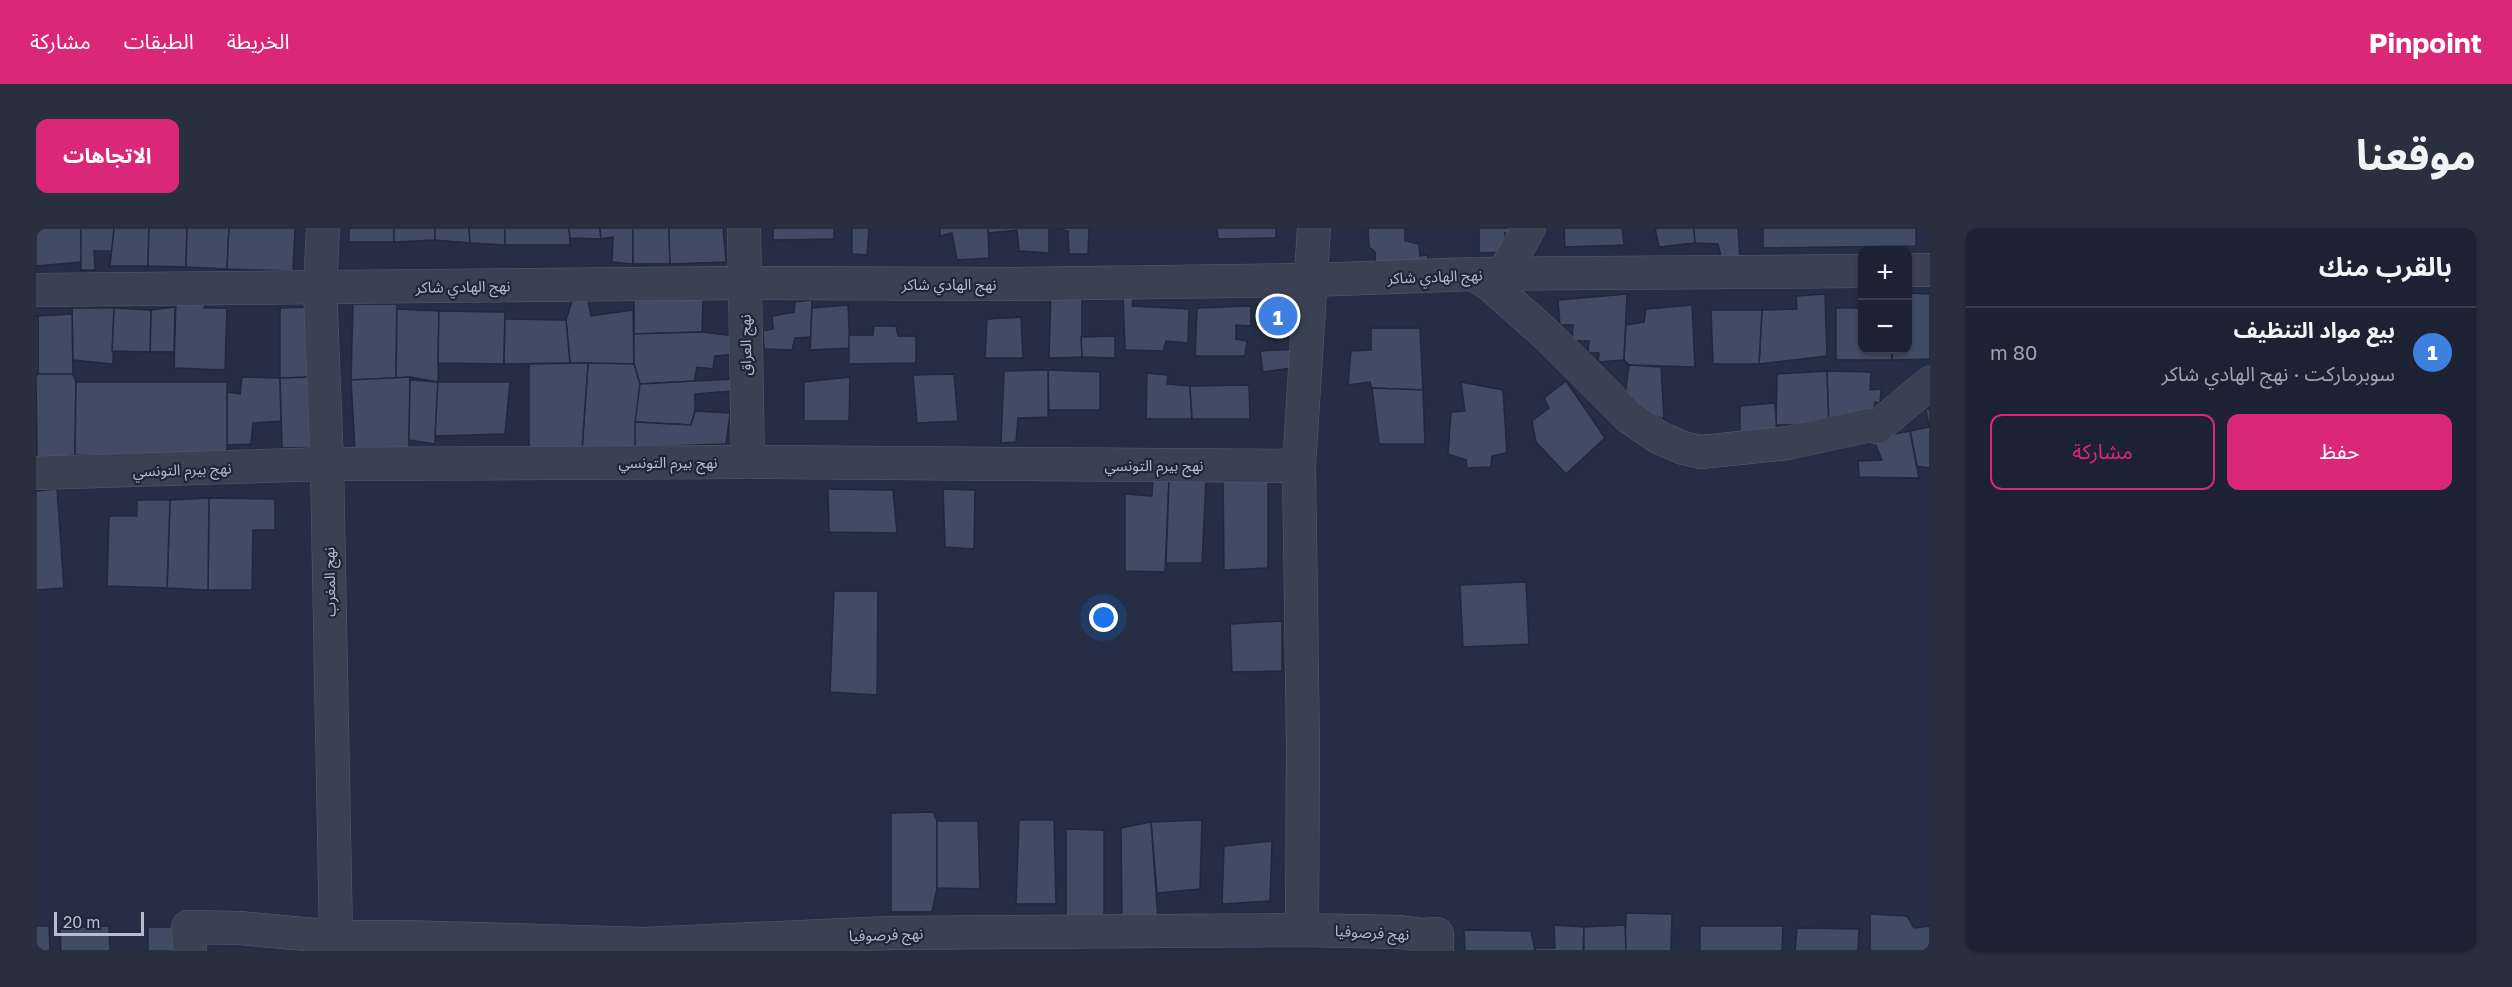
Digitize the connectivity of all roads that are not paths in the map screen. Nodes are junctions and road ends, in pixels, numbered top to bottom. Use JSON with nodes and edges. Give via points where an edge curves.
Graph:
{"nodes":[{"id":1,"x":323,"y":228,"type":"edge"},
{"id":2,"x":744,"y":228,"type":"edge"},
{"id":3,"x":1314,"y":228,"type":"edge"},
{"id":4,"x":1529,"y":228,"type":"edge"},
{"id":5,"x":1912,"y":270,"type":"edge"},
{"id":6,"x":1930,"y":270,"type":"edge"},
{"id":7,"x":1858,"y":271,"type":"edge"},
{"id":8,"x":1489,"y":274,"type":"junction"},
{"id":9,"x":1312,"y":280,"type":"junction"},
{"id":10,"x":744,"y":283,"type":"junction"},
{"id":11,"x":320,"y":287,"type":"junction"},
{"id":12,"x":36,"y":290,"type":"edge"},
{"id":13,"x":1930,"y":383,"type":"edge"},
{"id":14,"x":748,"y":462,"type":"junction"},
{"id":15,"x":327,"y":464,"type":"junction"},
{"id":16,"x":1299,"y":466,"type":"junction"},
{"id":17,"x":36,"y":473,"type":"edge"},
{"id":18,"x":1302,"y":930,"type":"junction"},
{"id":19,"x":336,"y":937,"type":"junction"},
{"id":20,"x":189,"y":939,"type":"edge"},
{"id":21,"x":887,"y":942,"type":"edge"},
{"id":22,"x":1437,"y":943,"type":"edge"},
{"id":23,"x":404,"y":944,"type":"edge"},
{"id":24,"x":644,"y":948,"type":"edge"}],
"edges":[{"from":1,"to":11,"type":"street","name":"نهج المغرب"},
{"from":2,"to":10,"type":"street","name":"نهج العراق"},
{"from":3,"to":9,"type":"street"},
{"from":4,"to":8,"type":"street"},
{"from":5,"to":6,"type":"street"},
{"from":7,"to":8,"type":"street","name":"نهج الهادي شاكر"},
{"from":8,"to":9,"type":"street","name":"نهج الهادي شاكر"},
{"from":8,"to":13,"type":"street","via":[[1492,286],[1629,417],[1683,448],[1701,452],[1788,443],[1870,425],[1877,428]]},
{"from":9,"to":10,"type":"street","name":"نهج الهادي شاكر"},
{"from":9,"to":16,"type":"street"},
{"from":10,"to":11,"type":"street","name":"نهج الهادي شاكر"},
{"from":10,"to":14,"type":"street","name":"نهج العراق"},
{"from":11,"to":12,"type":"street","name":"نهج الهادي شاكر"},
{"from":11,"to":15,"type":"street","name":"نهج المغرب"},
{"from":14,"to":15,"type":"street","name":"نهج بيرم التونسي"},
{"from":14,"to":16,"type":"street","name":"نهج بيرم التونسي"},
{"from":15,"to":17,"type":"street","name":"نهج بيرم التونسي"},
{"from":15,"to":19,"type":"street","name":"نهج المغرب"},
{"from":16,"to":18,"type":"street"},
{"from":18,"to":21,"type":"street","name":"نهج فرصوفيا"},
{"from":18,"to":22,"type":"street","name":"نهج فرصوفيا","via":[[1400,932],[1422,935]]},
{"from":19,"to":20,"type":"street","name":"نهج فرصوفيا","via":[[240,927]]},
{"from":19,"to":23,"type":"street","name":"نهج فرصوفيا"},
{"from":21,"to":24,"type":"street","name":"نهج فرصوفيا"},
{"from":23,"to":24,"type":"street","name":"نهج فرصوفيا"}]}
